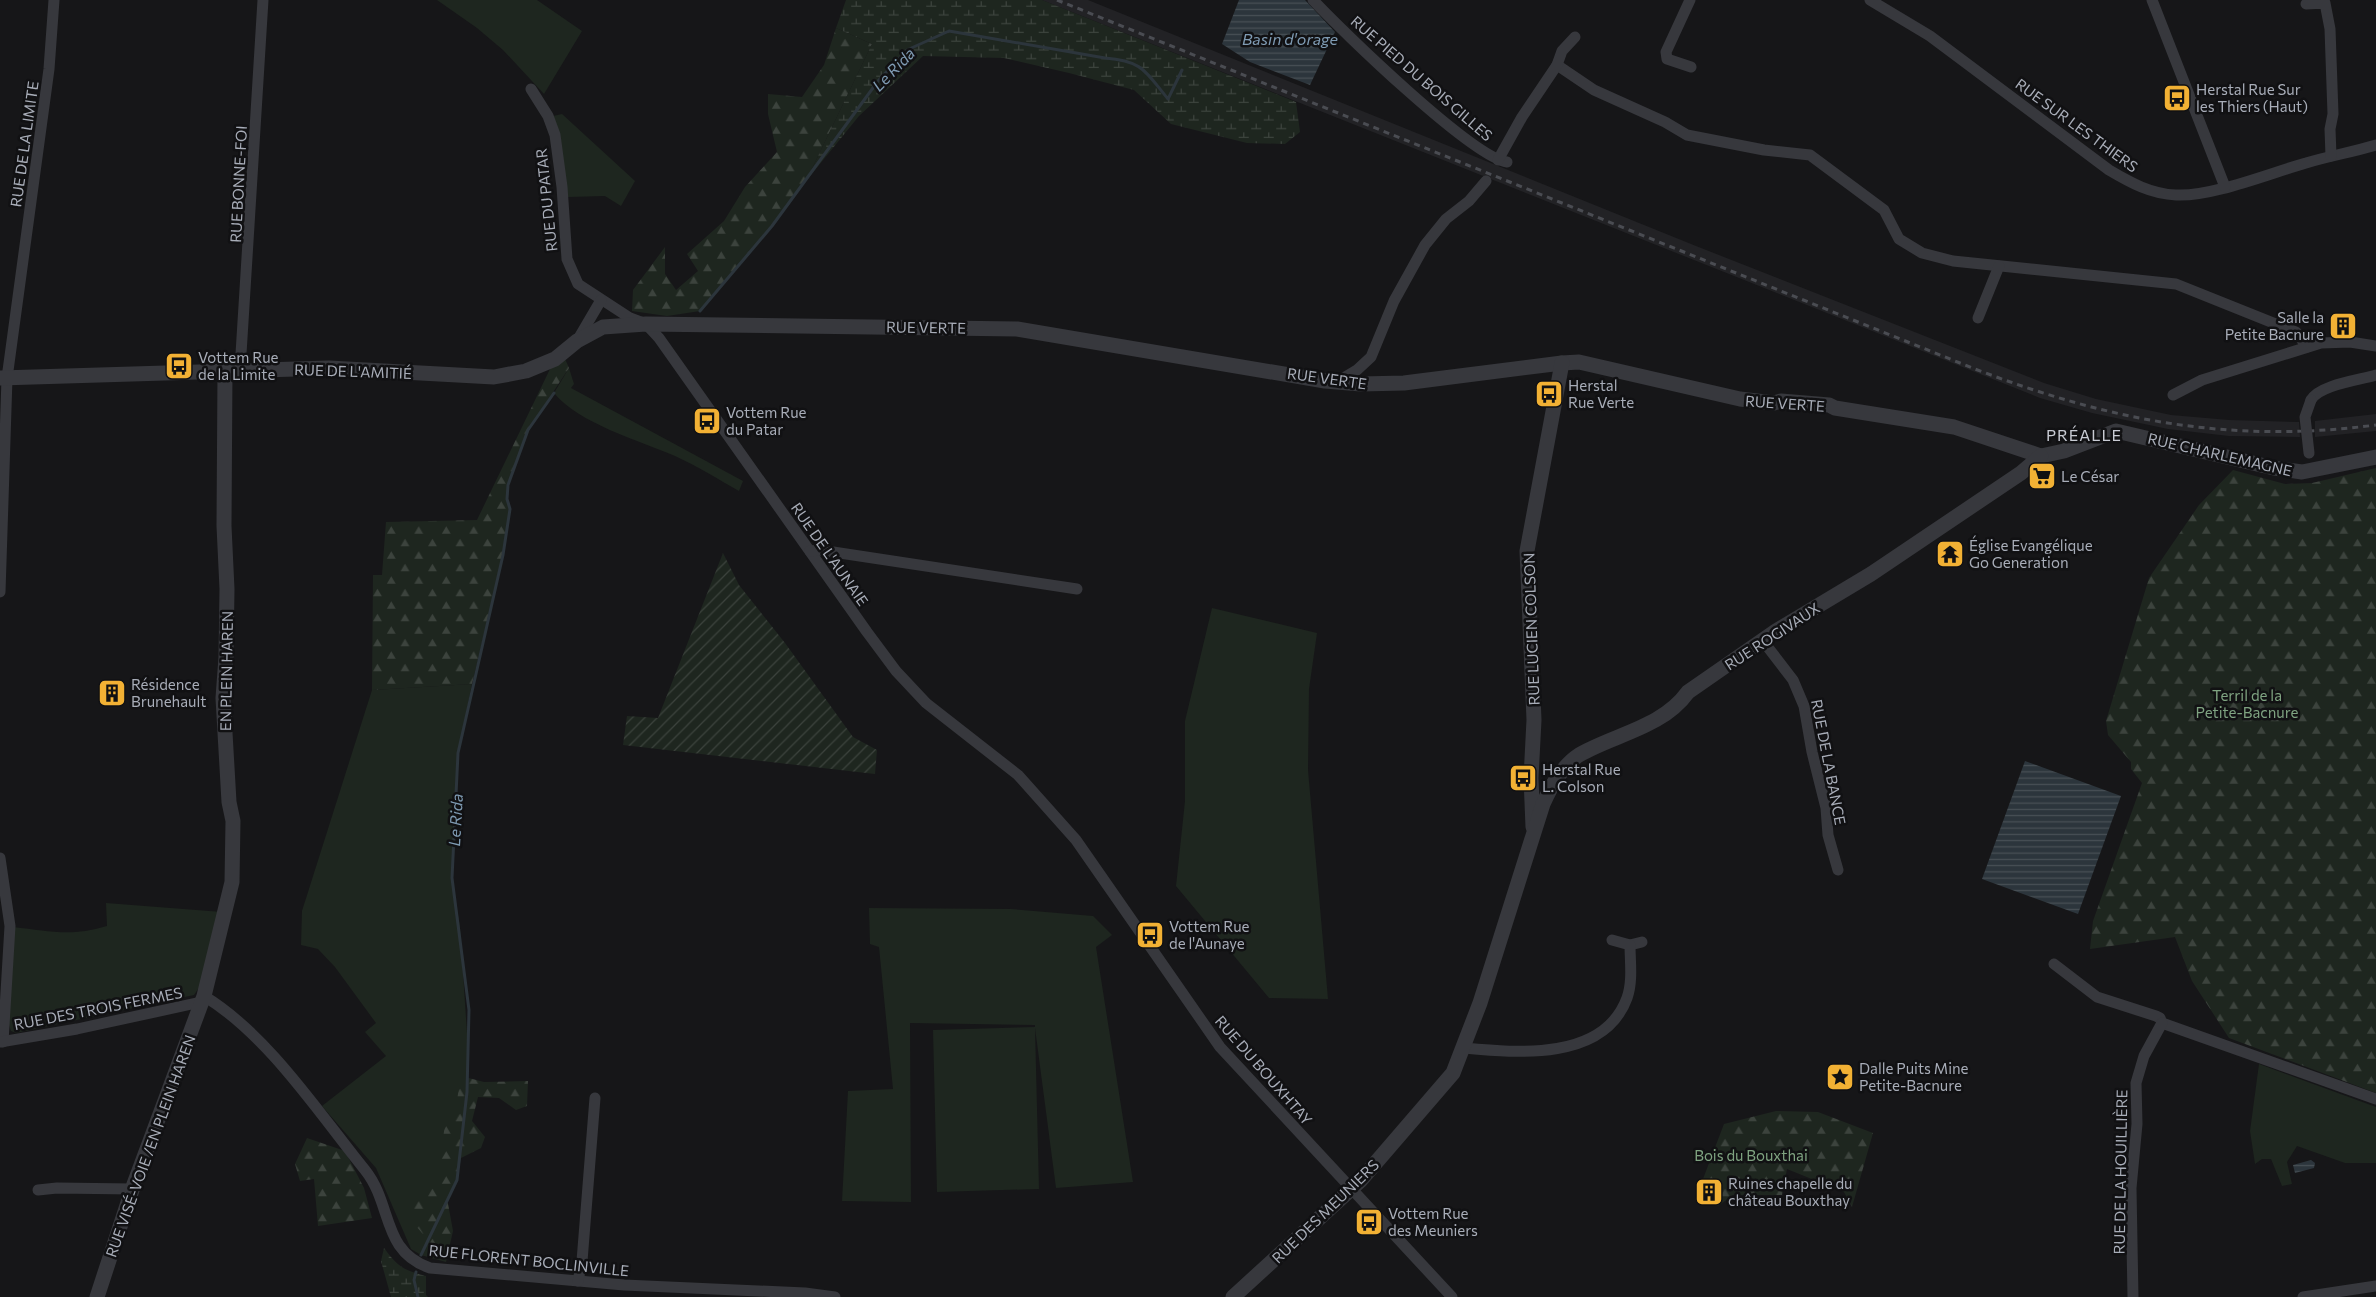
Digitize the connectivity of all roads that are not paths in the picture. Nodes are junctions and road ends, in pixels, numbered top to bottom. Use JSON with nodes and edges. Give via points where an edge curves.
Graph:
{"nodes":[{"id":1,"x":54,"y":0,"type":"edge"},
{"id":2,"x":263,"y":0,"type":"edge"},
{"id":3,"x":1313,"y":0,"type":"edge"},
{"id":4,"x":1690,"y":0,"type":"edge"},
{"id":5,"x":1870,"y":0,"type":"edge"},
{"id":6,"x":2152,"y":0,"type":"edge"},
{"id":7,"x":2306,"y":4,"type":"dead end"},
{"id":8,"x":1575,"y":37,"type":"dead end"},
{"id":9,"x":1557,"y":66,"type":"junction"},
{"id":10,"x":1691,"y":67,"type":"dead end"},
{"id":11,"x":531,"y":89,"type":"dead end"},
{"id":12,"x":2376,"y":145,"type":"edge"},
{"id":13,"x":2331,"y":156,"type":"junction"},
{"id":14,"x":1486,"y":181,"type":"dead end"},
{"id":15,"x":2225,"y":187,"type":"junction"},
{"id":16,"x":1999,"y":266,"type":"junction"},
{"id":17,"x":602,"y":300,"type":"junction"},
{"id":18,"x":1978,"y":318,"type":"dead end"},
{"id":19,"x":646,"y":324,"type":"junction"},
{"id":20,"x":603,"y":326,"type":"joint"},
{"id":21,"x":577,"y":341,"type":"junction"},
{"id":22,"x":2376,"y":346,"type":"edge"},
{"id":23,"x":2307,"y":347,"type":"junction"},
{"id":24,"x":1562,"y":362,"type":"junction"},
{"id":25,"x":233,"y":371,"type":"junction"},
{"id":26,"x":2376,"y":375,"type":"edge"},
{"id":27,"x":3,"y":378,"type":"edge"},
{"id":28,"x":1337,"y":382,"type":"junction"},
{"id":29,"x":2173,"y":395,"type":"dead end"},
{"id":30,"x":2020,"y":449,"type":"junction"},
{"id":31,"x":2041,"y":456,"type":"junction"},
{"id":32,"x":2376,"y":458,"type":"edge"},
{"id":33,"x":2027,"y":468,"type":"junction"},
{"id":34,"x":2310,"y":471,"type":"junction"},
{"id":35,"x":810,"y":552,"type":"junction"},
{"id":36,"x":1077,"y":589,"type":"dead end"},
{"id":37,"x":0,"y":592,"type":"edge"},
{"id":38,"x":1763,"y":640,"type":"junction"},
{"id":39,"x":1018,"y":775,"type":"joint"},
{"id":40,"x":1531,"y":779,"type":"junction"},
{"id":41,"x":1550,"y":788,"type":"junction"},
{"id":42,"x":1534,"y":836,"type":"junction"},
{"id":43,"x":0,"y":858,"type":"edge"},
{"id":44,"x":1838,"y":870,"type":"dead end"},
{"id":45,"x":4,"y":909,"type":"edge"},
{"id":46,"x":1612,"y":940,"type":"dead end"},
{"id":47,"x":1642,"y":942,"type":"dead end"},
{"id":48,"x":1630,"y":944,"type":"junction"},
{"id":49,"x":2054,"y":964,"type":"dead end"},
{"id":50,"x":203,"y":999,"type":"junction"},
{"id":51,"x":2162,"y":1023,"type":"junction"},
{"id":52,"x":1,"y":1042,"type":"edge"},
{"id":53,"x":1464,"y":1048,"type":"junction"},
{"id":54,"x":595,"y":1098,"type":"dead end"},
{"id":55,"x":2376,"y":1099,"type":"edge"},
{"id":56,"x":1352,"y":1189,"type":"junction"},
{"id":57,"x":38,"y":1190,"type":"dead end"},
{"id":58,"x":133,"y":1190,"type":"junction"},
{"id":59,"x":578,"y":1281,"type":"junction"},
{"id":60,"x":2376,"y":1286,"type":"edge"},
{"id":61,"x":820,"y":1296,"type":"edge"},
{"id":62,"x":97,"y":1297,"type":"edge"},
{"id":63,"x":835,"y":1297,"type":"edge"},
{"id":64,"x":1233,"y":1297,"type":"edge"},
{"id":65,"x":1452,"y":1297,"type":"edge"},
{"id":66,"x":2133,"y":1297,"type":"edge"},
{"id":67,"x":2303,"y":1297,"type":"edge"}],
"edges":[{"from":1,"to":27,"type":"street","name":"RUE DE LA LIMITE","via":[[49,69]]},
{"from":2,"to":25,"type":"street","name":"RUE BONNE-FOI"},
{"from":3,"to":9,"type":"street","name":"RUE PIED DU BOIS GILLES","via":[[1365,52],[1433,111],[1478,148],[1503,161],[1522,117]]},
{"from":4,"to":10,"type":"street","via":[[1666,52],[1667,59]]},
{"from":5,"to":15,"type":"street","name":"RUE SUR LES THIERS","via":[[1930,36],[2109,170],[2138,187],[2178,195]]},
{"from":6,"to":15,"type":"street"},
{"from":7,"to":13,"type":"street","via":[[2324,3],[2330,29]]},
{"from":8,"to":9,"type":"street","name":"RUE PIED DU BOIS GILLES","via":[[1562,51]]},
{"from":9,"to":16,"type":"street","via":[[1594,90],[1687,135],[1764,150],[1810,154],[1884,210],[1899,239],[1908,246],[1953,261]]},
{"from":11,"to":17,"type":"street","name":"RUE DU PATAR","via":[[548,116],[555,135],[567,259],[578,284]]},
{"from":12,"to":13,"type":"street","name":"RUE SUR LES THIERS"},
{"from":13,"to":15,"type":"street","name":"RUE SUR LES THIERS"},
{"from":14,"to":28,"type":"street","via":[[1469,201],[1446,219],[1425,246],[1394,301],[1371,357]]},
{"from":16,"to":18,"type":"street"},
{"from":16,"to":23,"type":"street","via":[[2184,286],[2296,332]]},
{"from":17,"to":19,"type":"street","name":"RUE DU PATAR"},
{"from":17,"to":21,"type":"street"},
{"from":19,"to":20,"type":"street","name":"RUE VERTE"},
{"from":19,"to":28,"type":"street","name":"RUE VERTE","via":[[1017,329]]},
{"from":19,"to":35,"type":"street","name":"RUE DE L'AUNAIE"},
{"from":20,"to":21,"type":"street","name":"RUE DE L'AMITIÉ"},
{"from":21,"to":25,"type":"street","name":"RUE DE L'AMITIÉ","via":[[555,359],[526,371],[494,377],[329,368]]},
{"from":22,"to":23,"type":"street","via":[[2331,342]]},
{"from":23,"to":29,"type":"street","via":[[2202,380]]},
{"from":24,"to":28,"type":"street","name":"RUE VERTE","via":[[1404,383]]},
{"from":24,"to":30,"type":"street","name":"RUE VERTE","via":[[1604,367],[1740,399],[1829,405],[1928,421]]},
{"from":24,"to":40,"type":"street","name":"RUE LUCIEN COLSON","via":[[1527,551],[1534,720]]},
{"from":25,"to":27,"type":"street","name":"RUE DE L'AMITIÉ"},
{"from":25,"to":50,"type":"street","name":"EN PLEIN HAREN","via":[[224,526],[223,698],[233,821],[232,882]]},
{"from":26,"to":34,"type":"street","name":"RUE CHARLEMAGNE","bridge":true,"via":[[2326,388],[2313,395],[2305,417]]},
{"from":27,"to":37,"type":"street","name":"RUE DE LA LIMITE"},
{"from":30,"to":31,"type":"street","name":"RUE VERTE"},
{"from":30,"to":33,"type":"street","via":[[2028,462]]},
{"from":31,"to":33,"type":"street","name":"RUE ROGIVAUX"},
{"from":31,"to":34,"type":"street","name":"RUE CHARLEMAGNE","via":[[2064,451],[2116,430],[2274,468]]},
{"from":32,"to":34,"type":"street","name":"RUE CHARLEMAGNE"},
{"from":33,"to":38,"type":"street","name":"RUE ROGIVAUX","via":[[1871,574]]},
{"from":35,"to":36,"type":"street","via":[[820,550]]},
{"from":35,"to":39,"type":"street","name":"RUE DE L'AUNAIE","via":[[866,632],[920,696]]},
{"from":38,"to":41,"type":"street","name":"RUE ROGIVAUX","via":[[1688,692],[1683,700],[1647,726],[1579,755]]},
{"from":38,"to":44,"type":"street","name":"RUE DE LA BANCE","via":[[1793,680],[1804,706],[1826,808],[1828,835]]},
{"from":39,"to":56,"type":"street","name":"RUE DU BOUXHTAY","via":[[1076,840],[1220,1047]]},
{"from":40,"to":41,"type":"street","via":[[1543,788]]},
{"from":40,"to":42,"type":"street"},
{"from":41,"to":42,"type":"street","name":"RUE ROGIVAUX"},
{"from":42,"to":53,"type":"street","name":"RUE DES MEUNIERS"},
{"from":43,"to":45,"type":"street"},
{"from":45,"to":52,"type":"street","via":[[10,926]]},
{"from":46,"to":48,"type":"street"},
{"from":47,"to":48,"type":"street"},
{"from":48,"to":53,"type":"street","via":[[1631,978],[1627,998],[1612,1024],[1594,1038],[1566,1047],[1517,1051]]},
{"from":49,"to":51,"type":"street","via":[[2097,997],[2156,1016]]},
{"from":50,"to":52,"type":"street","name":"RUE DES TROIS FERMES","via":[[76,1029]]},
{"from":50,"to":58,"type":"street","name":"RUE VISÉ-VOIE /EN PLEIN HAREN"},
{"from":50,"to":59,"type":"street","name":"RUE FLORENT BOCLINVILLE","via":[[239,1020],[281,1066],[372,1178],[393,1234],[405,1255],[430,1268]]},
{"from":51,"to":55,"type":"street"},
{"from":51,"to":66,"type":"street","name":"RUE DE LA HOUILLIÈRE","via":[[2144,1056],[2136,1083],[2137,1124],[2131,1188]]},
{"from":53,"to":56,"type":"street","name":"RUE DES MEUNIERS","via":[[1453,1073]]},
{"from":54,"to":59,"type":"street"},
{"from":56,"to":64,"type":"street","name":"RUE DES MEUNIERS"},
{"from":56,"to":65,"type":"street","name":"RUE DU BOUXHTAY"},
{"from":57,"to":58,"type":"street"},
{"from":58,"to":62,"type":"street","name":"RUE VISÉ-VOIE /EN PLEIN HAREN"},
{"from":59,"to":61,"type":"street","name":"RUE FLORENT BOCLINVILLE","via":[[805,1292]]},
{"from":60,"to":67,"type":"street"},
{"from":61,"to":63,"type":"street","name":"RUE FLORENT BOCLINVILLE"}]}
